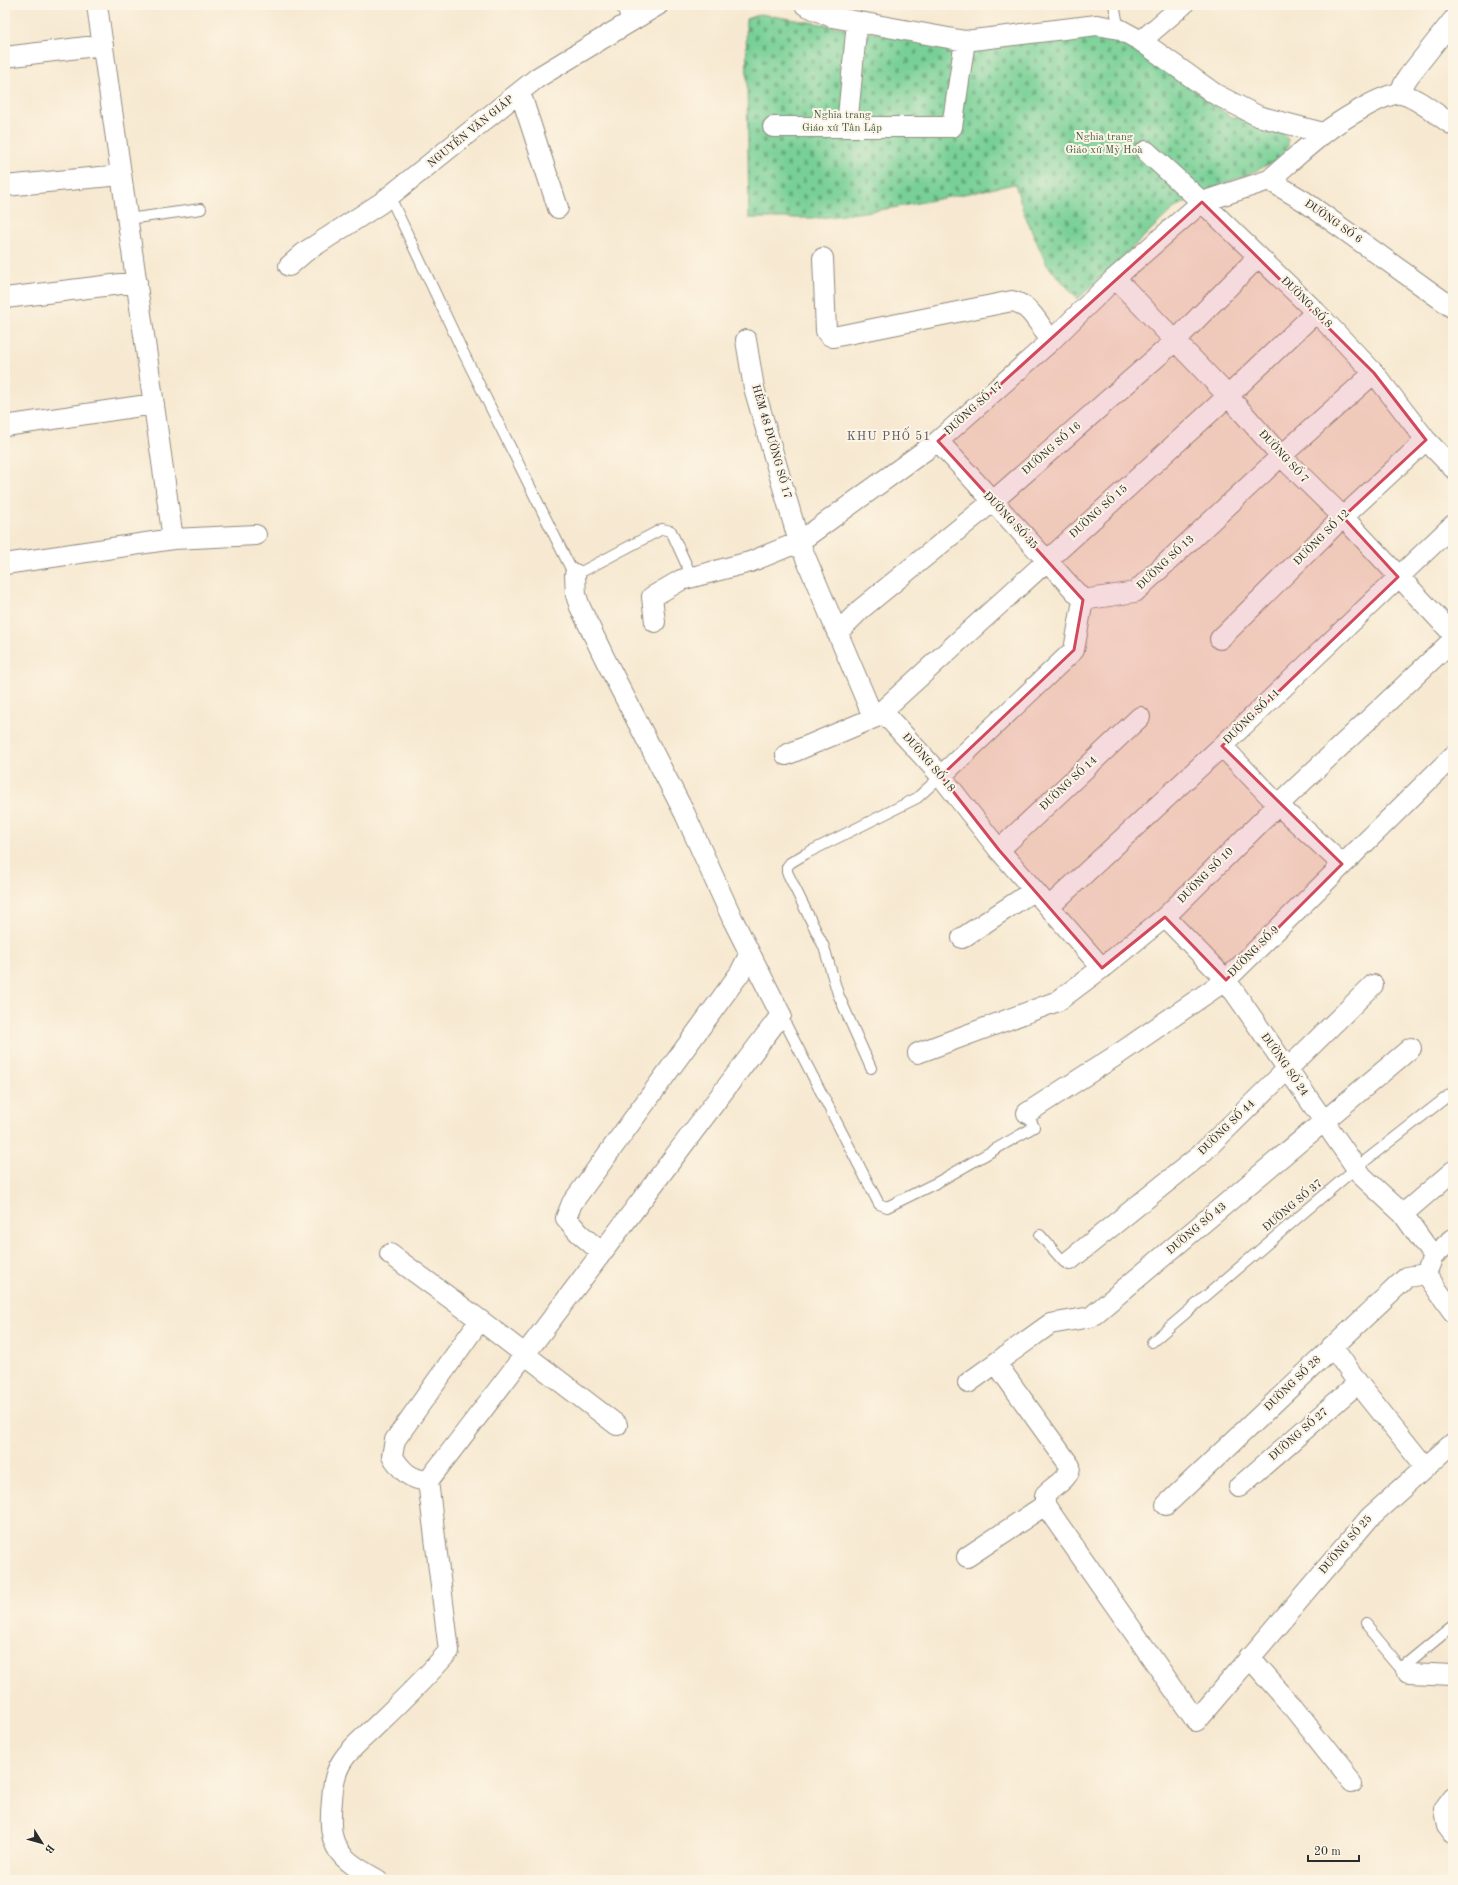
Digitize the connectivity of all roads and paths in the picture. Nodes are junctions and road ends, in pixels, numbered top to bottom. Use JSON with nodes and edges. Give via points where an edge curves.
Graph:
{"nodes":[{"id":1,"x":97,"y":5,"type":"edge"},
{"id":2,"x":658,"y":5,"type":"edge"},
{"id":3,"x":805,"y":5,"type":"edge"},
{"id":4,"x":1114,"y":5,"type":"edge"},
{"id":5,"x":1182,"y":5,"type":"edge"},
{"id":6,"x":624,"y":14,"type":"edge"},
{"id":7,"x":1453,"y":20,"type":"edge"},
{"id":8,"x":857,"y":22,"type":"junction"},
{"id":9,"x":1119,"y":29,"type":"junction"},
{"id":10,"x":965,"y":41,"type":"junction"},
{"id":11,"x":1141,"y":42,"type":"junction"},
{"id":12,"x":103,"y":45,"type":"junction"},
{"id":13,"x":5,"y":57,"type":"edge"},
{"id":14,"x":520,"y":92,"type":"junction"},
{"id":15,"x":1399,"y":93,"type":"junction"},
{"id":16,"x":1453,"y":125,"type":"edge"},
{"id":17,"x":773,"y":127,"type":"dead end"},
{"id":18,"x":847,"y":127,"type":"junction"},
{"id":19,"x":1323,"y":133,"type":"junction"},
{"id":20,"x":1146,"y":151,"type":"dead end"},
{"id":21,"x":121,"y":174,"type":"junction"},
{"id":22,"x":1269,"y":180,"type":"junction"},
{"id":23,"x":5,"y":186,"type":"edge"},
{"id":24,"x":390,"y":197,"type":"junction"},
{"id":25,"x":1202,"y":202,"type":"junction"},
{"id":26,"x":558,"y":208,"type":"dead end"},
{"id":27,"x":201,"y":209,"type":"dead end"},
{"id":28,"x":128,"y":219,"type":"junction"},
{"id":29,"x":1258,"y":257,"type":"junction"},
{"id":30,"x":823,"y":258,"type":"dead end"},
{"id":31,"x":288,"y":266,"type":"dead end"},
{"id":32,"x":1115,"y":278,"type":"junction"},
{"id":33,"x":137,"y":282,"type":"junction"},
{"id":34,"x":5,"y":298,"type":"edge"},
{"id":35,"x":1453,"y":308,"type":"edge"},
{"id":36,"x":1316,"y":312,"type":"junction"},
{"id":37,"x":746,"y":340,"type":"dead end"},
{"id":38,"x":1051,"y":341,"type":"junction"},
{"id":39,"x":1174,"y":342,"type":"junction"},
{"id":40,"x":1374,"y":373,"type":"junction"},
{"id":41,"x":1228,"y":396,"type":"junction"},
{"id":42,"x":154,"y":404,"type":"junction"},
{"id":43,"x":5,"y":426,"type":"edge"},
{"id":44,"x":1426,"y":440,"type":"junction"},
{"id":45,"x":938,"y":442,"type":"junction"},
{"id":46,"x":1281,"y":456,"type":"junction"},
{"id":47,"x":1453,"y":468,"type":"edge"},
{"id":48,"x":992,"y":502,"type":"junction"},
{"id":49,"x":1343,"y":517,"type":"junction"},
{"id":50,"x":1453,"y":524,"type":"edge"},
{"id":51,"x":256,"y":535,"type":"dead end"},
{"id":52,"x":173,"y":539,"type":"junction"},
{"id":53,"x":799,"y":542,"type":"junction"},
{"id":54,"x":1046,"y":560,"type":"junction"},
{"id":55,"x":5,"y":564,"type":"edge"},
{"id":56,"x":575,"y":574,"type":"junction"},
{"id":57,"x":692,"y":577,"type":"junction"},
{"id":58,"x":1398,"y":577,"type":"junction"},
{"id":59,"x":1083,"y":600,"type":"junction"},
{"id":60,"x":655,"y":622,"type":"dead end"},
{"id":61,"x":837,"y":633,"type":"junction"},
{"id":62,"x":1453,"y":634,"type":"edge"},
{"id":63,"x":1220,"y":639,"type":"dead end"},
{"id":64,"x":1453,"y":640,"type":"edge"},
{"id":65,"x":879,"y":714,"type":"junction"},
{"id":66,"x":1140,"y":717,"type":"dead end"},
{"id":67,"x":1222,"y":746,"type":"junction"},
{"id":68,"x":786,"y":755,"type":"dead end"},
{"id":69,"x":1453,"y":756,"type":"edge"},
{"id":70,"x":941,"y":776,"type":"junction"},
{"id":71,"x":1278,"y":805,"type":"junction"},
{"id":72,"x":999,"y":850,"type":"junction"},
{"id":73,"x":1342,"y":864,"type":"junction"},
{"id":74,"x":1034,"y":891,"type":"junction"},
{"id":75,"x":1049,"y":907,"type":"junction"},
{"id":76,"x":1165,"y":917,"type":"junction"},
{"id":77,"x":962,"y":938,"type":"dead end"},
{"id":78,"x":750,"y":953,"type":"junction"},
{"id":79,"x":1102,"y":968,"type":"junction"},
{"id":80,"x":1226,"y":980,"type":"junction"},
{"id":81,"x":1373,"y":984,"type":"dead end"},
{"id":82,"x":781,"y":1016,"type":"junction"},
{"id":83,"x":1411,"y":1048,"type":"dead end"},
{"id":84,"x":918,"y":1053,"type":"dead end"},
{"id":85,"x":871,"y":1068,"type":"dead end"},
{"id":86,"x":1287,"y":1070,"type":"junction"},
{"id":87,"x":1453,"y":1092,"type":"edge"},
{"id":88,"x":1027,"y":1113,"type":"joint"},
{"id":89,"x":1323,"y":1121,"type":"junction"},
{"id":90,"x":1356,"y":1168,"type":"junction"},
{"id":91,"x":1453,"y":1172,"type":"edge"},
{"id":92,"x":1403,"y":1214,"type":"junction"},
{"id":93,"x":1040,"y":1234,"type":"dead end"},
{"id":94,"x":1453,"y":1239,"type":"edge"},
{"id":95,"x":601,"y":1252,"type":"junction"},
{"id":96,"x":390,"y":1254,"type":"dead end"},
{"id":97,"x":1070,"y":1260,"type":"joint"},
{"id":98,"x":1430,"y":1265,"type":"junction"},
{"id":99,"x":1453,"y":1312,"type":"edge"},
{"id":100,"x":480,"y":1320,"type":"junction"},
{"id":101,"x":1152,"y":1342,"type":"dead end"},
{"id":102,"x":1332,"y":1346,"type":"junction"},
{"id":103,"x":526,"y":1355,"type":"junction"},
{"id":104,"x":996,"y":1363,"type":"junction"},
{"id":105,"x":968,"y":1383,"type":"dead end"},
{"id":106,"x":1358,"y":1383,"type":"junction"},
{"id":107,"x":617,"y":1425,"type":"dead end"},
{"id":108,"x":1453,"y":1443,"type":"edge"},
{"id":109,"x":1425,"y":1467,"type":"junction"},
{"id":110,"x":428,"y":1481,"type":"junction"},
{"id":111,"x":1240,"y":1487,"type":"dead end"},
{"id":112,"x":1045,"y":1505,"type":"junction"},
{"id":113,"x":1166,"y":1505,"type":"dead end"},
{"id":114,"x":966,"y":1557,"type":"dead end"},
{"id":115,"x":1365,"y":1624,"type":"dead end"},
{"id":116,"x":1453,"y":1626,"type":"edge"},
{"id":117,"x":1249,"y":1657,"type":"junction"},
{"id":118,"x":1408,"y":1673,"type":"dead end"},
{"id":119,"x":1453,"y":1675,"type":"edge"},
{"id":120,"x":1351,"y":1781,"type":"dead end"},
{"id":121,"x":1453,"y":1798,"type":"edge"},
{"id":122,"x":1453,"y":1833,"type":"edge"},
{"id":123,"x":378,"y":1880,"type":"edge"}],
"edges":[{"from":1,"to":12,"type":"street"},
{"from":2,"to":6,"type":"street","name":"NGUYỄN VĂN GIÁP"},
{"from":3,"to":8,"type":"street","via":[[832,18]]},
{"from":4,"to":9,"type":"lane"},
{"from":5,"to":11,"type":"street"},
{"from":6,"to":14,"type":"street","name":"NGUYỄN VĂN GIÁP"},
{"from":7,"to":15,"type":"street","via":[[1408,77]]},
{"from":8,"to":10,"type":"street"},
{"from":8,"to":18,"type":"street"},
{"from":9,"to":10,"type":"street","via":[[1097,25]]},
{"from":9,"to":11,"type":"street"},
{"from":10,"to":18,"type":"street","via":[[952,127]]},
{"from":11,"to":19,"type":"street","via":[[1215,94],[1252,113]]},
{"from":12,"to":13,"type":"street"},
{"from":12,"to":21,"type":"street"},
{"from":14,"to":24,"type":"street","name":"NGUYỄN VĂN GIÁP"},
{"from":14,"to":26,"type":"street"},
{"from":15,"to":16,"type":"street","via":[[1409,96]]},
{"from":15,"to":19,"type":"street","via":[[1379,98]]},
{"from":17,"to":18,"type":"street"},
{"from":19,"to":22,"type":"street"},
{"from":20,"to":25,"type":"street","name":"ĐƯỜNG SỐ 8"},
{"from":21,"to":23,"type":"street"},
{"from":21,"to":28,"type":"street"},
{"from":22,"to":25,"type":"street"},
{"from":22,"to":35,"type":"street","name":"ĐƯỜNG SỐ 6","via":[[1304,201]]},
{"from":24,"to":31,"type":"street","name":"NGUYỄN VĂN GIÁP","via":[[305,252]]},
{"from":24,"to":56,"type":"lane","via":[[462,350]]},
{"from":25,"to":29,"type":"street","name":"ĐƯỜNG SỐ 8"},
{"from":25,"to":32,"type":"street","name":"ĐƯỜNG SỐ 17"},
{"from":27,"to":28,"type":"lane"},
{"from":28,"to":33,"type":"street"},
{"from":29,"to":36,"type":"street","name":"ĐƯỜNG SỐ 8"},
{"from":29,"to":39,"type":"street","name":"ĐƯỜNG SỐ 16"},
{"from":30,"to":38,"type":"street","via":[[826,331],[833,337],[1012,300],[1020,302],[1026,308]]},
{"from":32,"to":38,"type":"street","name":"ĐƯỜNG SỐ 17"},
{"from":32,"to":39,"type":"street","name":"ĐƯỜNG SỐ 7"},
{"from":33,"to":34,"type":"street"},
{"from":33,"to":42,"type":"street"},
{"from":36,"to":40,"type":"street","name":"ĐƯỜNG SỐ 8"},
{"from":36,"to":41,"type":"street","name":"ĐƯỜNG SỐ 15"},
{"from":37,"to":53,"type":"street","name":"HẺM 48 ĐƯỜNG SỐ 17","via":[[754,388]]},
{"from":38,"to":45,"type":"street","name":"ĐƯỜNG SỐ 17"},
{"from":39,"to":41,"type":"street","name":"ĐƯỜNG SỐ 7"},
{"from":39,"to":48,"type":"street","name":"ĐƯỜNG SỐ 16"},
{"from":40,"to":44,"type":"street","name":"ĐƯỜNG SỐ 8"},
{"from":40,"to":46,"type":"street","name":"ĐƯỜNG SỐ 13"},
{"from":41,"to":46,"type":"street","name":"ĐƯỜNG SỐ 7"},
{"from":41,"to":54,"type":"street","name":"ĐƯỜNG SỐ 15"},
{"from":42,"to":43,"type":"street"},
{"from":42,"to":52,"type":"street"},
{"from":44,"to":47,"type":"street","name":"ĐƯỜNG SỐ 8"},
{"from":44,"to":49,"type":"street","name":"ĐƯỜNG SỐ 12"},
{"from":45,"to":48,"type":"street","name":"ĐƯỜNG SỐ 35"},
{"from":45,"to":53,"type":"street","name":"ĐƯỜNG SỐ 17"},
{"from":46,"to":49,"type":"street","name":"ĐƯỜNG SỐ 7"},
{"from":46,"to":59,"type":"street","name":"ĐƯỜNG SỐ 13","via":[[1135,592]]},
{"from":48,"to":54,"type":"street","name":"ĐƯỜNG SỐ 35"},
{"from":48,"to":61,"type":"street","name":"ĐƯỜNG SỐ 16","via":[[861,609]]},
{"from":49,"to":58,"type":"street","name":"ĐƯỜNG SỐ 7"},
{"from":49,"to":63,"type":"street","name":"ĐƯỜNG SỐ 12"},
{"from":50,"to":58,"type":"street","name":"ĐƯỜNG SỐ 11"},
{"from":51,"to":52,"type":"street"},
{"from":52,"to":55,"type":"street"},
{"from":53,"to":57,"type":"street","name":"ĐƯỜNG SỐ 17","via":[[750,562]]},
{"from":53,"to":61,"type":"street","name":"ĐƯỜNG SỐ 18"},
{"from":54,"to":59,"type":"street","name":"ĐƯỜNG SỐ 35"},
{"from":54,"to":65,"type":"street","name":"ĐƯỜNG SỐ 15"},
{"from":56,"to":57,"type":"lane","via":[[662,529],[671,531]]},
{"from":56,"to":78,"type":"street","via":[[576,595],[580,607],[685,814]]},
{"from":57,"to":60,"type":"street","name":"ĐƯỜNG SỐ 17","via":[[681,580],[652,597]]},
{"from":58,"to":62,"type":"street","name":"ĐƯỜNG SỐ 7"},
{"from":58,"to":67,"type":"street","name":"ĐƯỜNG SỐ 11"},
{"from":59,"to":70,"type":"street","via":[[1074,650]]},
{"from":61,"to":65,"type":"street","name":"ĐƯỜNG SỐ 18","via":[[869,706]]},
{"from":64,"to":71,"type":"street","name":"ĐƯỜNG SỐ 10"},
{"from":65,"to":68,"type":"street","name":"ĐƯỜNG SỐ 15"},
{"from":65,"to":70,"type":"street","name":"ĐƯỜNG SỐ 18"},
{"from":66,"to":72,"type":"street","name":"ĐƯỜNG SỐ 14"},
{"from":67,"to":71,"type":"street"},
{"from":67,"to":75,"type":"street","name":"ĐƯỜNG SỐ 11"},
{"from":69,"to":73,"type":"street","name":"ĐƯỜNG SỐ 9"},
{"from":70,"to":72,"type":"street","name":"ĐƯỜNG SỐ 18"},
{"from":70,"to":85,"type":"lane","via":[[917,798],[805,854],[787,867],[787,872],[824,947],[838,994]]},
{"from":71,"to":73,"type":"street"},
{"from":71,"to":76,"type":"street","name":"ĐƯỜNG SỐ 10"},
{"from":72,"to":74,"type":"street","name":"ĐƯỜNG SỐ 18"},
{"from":73,"to":80,"type":"street","name":"ĐƯỜNG SỐ 9"},
{"from":74,"to":75,"type":"street","name":"ĐƯỜNG SỐ 18"},
{"from":74,"to":77,"type":"street"},
{"from":75,"to":79,"type":"street","name":"ĐƯỜNG SỐ 18"},
{"from":76,"to":79,"type":"street","name":"ĐƯỜNG SỐ 10"},
{"from":76,"to":80,"type":"street","name":"ĐƯỜNG SỐ 24"},
{"from":78,"to":82,"type":"street"},
{"from":78,"to":95,"type":"street","via":[[740,973],[572,1203],[566,1218]]},
{"from":79,"to":84,"type":"street","name":"ĐƯỜNG SỐ 10","via":[[1058,1001]]},
{"from":80,"to":86,"type":"street","name":"ĐƯỜNG SỐ 24"},
{"from":80,"to":88,"type":"street","name":"ĐƯỜNG SỐ 9"},
{"from":81,"to":86,"type":"street","name":"ĐƯỜNG SỐ 44"},
{"from":82,"to":88,"type":"lane","via":[[879,1204],[883,1207],[887,1208],[912,1196],[1034,1127]]},
{"from":82,"to":95,"type":"street"},
{"from":83,"to":89,"type":"street","name":"ĐƯỜNG SỐ 43"},
{"from":86,"to":89,"type":"street","name":"ĐƯỜNG SỐ 24"},
{"from":86,"to":97,"type":"street","name":"ĐƯỜNG SỐ 44","via":[[1199,1156]]},
{"from":87,"to":90,"type":"lane","name":"ĐƯỜNG SỐ 37"},
{"from":89,"to":90,"type":"street","name":"ĐƯỜNG SỐ 24"},
{"from":89,"to":104,"type":"street","name":"ĐƯỜNG SỐ 43","via":[[1091,1317],[1050,1324]]},
{"from":90,"to":92,"type":"street","name":"ĐƯỜNG SỐ 24"},
{"from":90,"to":101,"type":"lane","name":"ĐƯỜNG SỐ 37"},
{"from":91,"to":92,"type":"street"},
{"from":92,"to":98,"type":"street","name":"ĐƯỜNG SỐ 24"},
{"from":93,"to":97,"type":"lane","via":[[1064,1262]]},
{"from":94,"to":98,"type":"street"},
{"from":95,"to":103,"type":"street"},
{"from":96,"to":100,"type":"street"},
{"from":98,"to":99,"type":"street"},
{"from":98,"to":102,"type":"street","name":"ĐƯỜNG SỐ 28","via":[[1407,1277]]},
{"from":100,"to":103,"type":"street"},
{"from":100,"to":110,"type":"street","via":[[395,1440],[392,1456],[404,1473]]},
{"from":102,"to":106,"type":"street"},
{"from":102,"to":113,"type":"street","name":"ĐƯỜNG SỐ 28"},
{"from":103,"to":107,"type":"street"},
{"from":103,"to":110,"type":"street"},
{"from":104,"to":105,"type":"street","name":"ĐƯỜNG SỐ 43"},
{"from":104,"to":112,"type":"street","via":[[1070,1466],[1066,1476],[1045,1495]]},
{"from":106,"to":109,"type":"street"},
{"from":106,"to":111,"type":"street","name":"ĐƯỜNG SỐ 27"},
{"from":108,"to":109,"type":"street","name":"ĐƯỜNG SỐ 25"},
{"from":109,"to":117,"type":"street","name":"ĐƯỜNG SỐ 25","via":[[1370,1517]]},
{"from":110,"to":123,"type":"street","via":[[449,1652],[424,1680],[345,1756],[335,1772],[332,1794],[331,1838],[340,1854],[352,1865]]},
{"from":112,"to":114,"type":"street"},
{"from":112,"to":117,"type":"street","name":"ĐƯỜNG SỐ 25","via":[[1196,1721]]},
{"from":115,"to":116,"type":"lane","via":[[1402,1668]]},
{"from":117,"to":120,"type":"street"},
{"from":118,"to":119,"type":"street"},
{"from":121,"to":122,"type":"street","via":[[1444,1810],[1447,1825]]}]}
